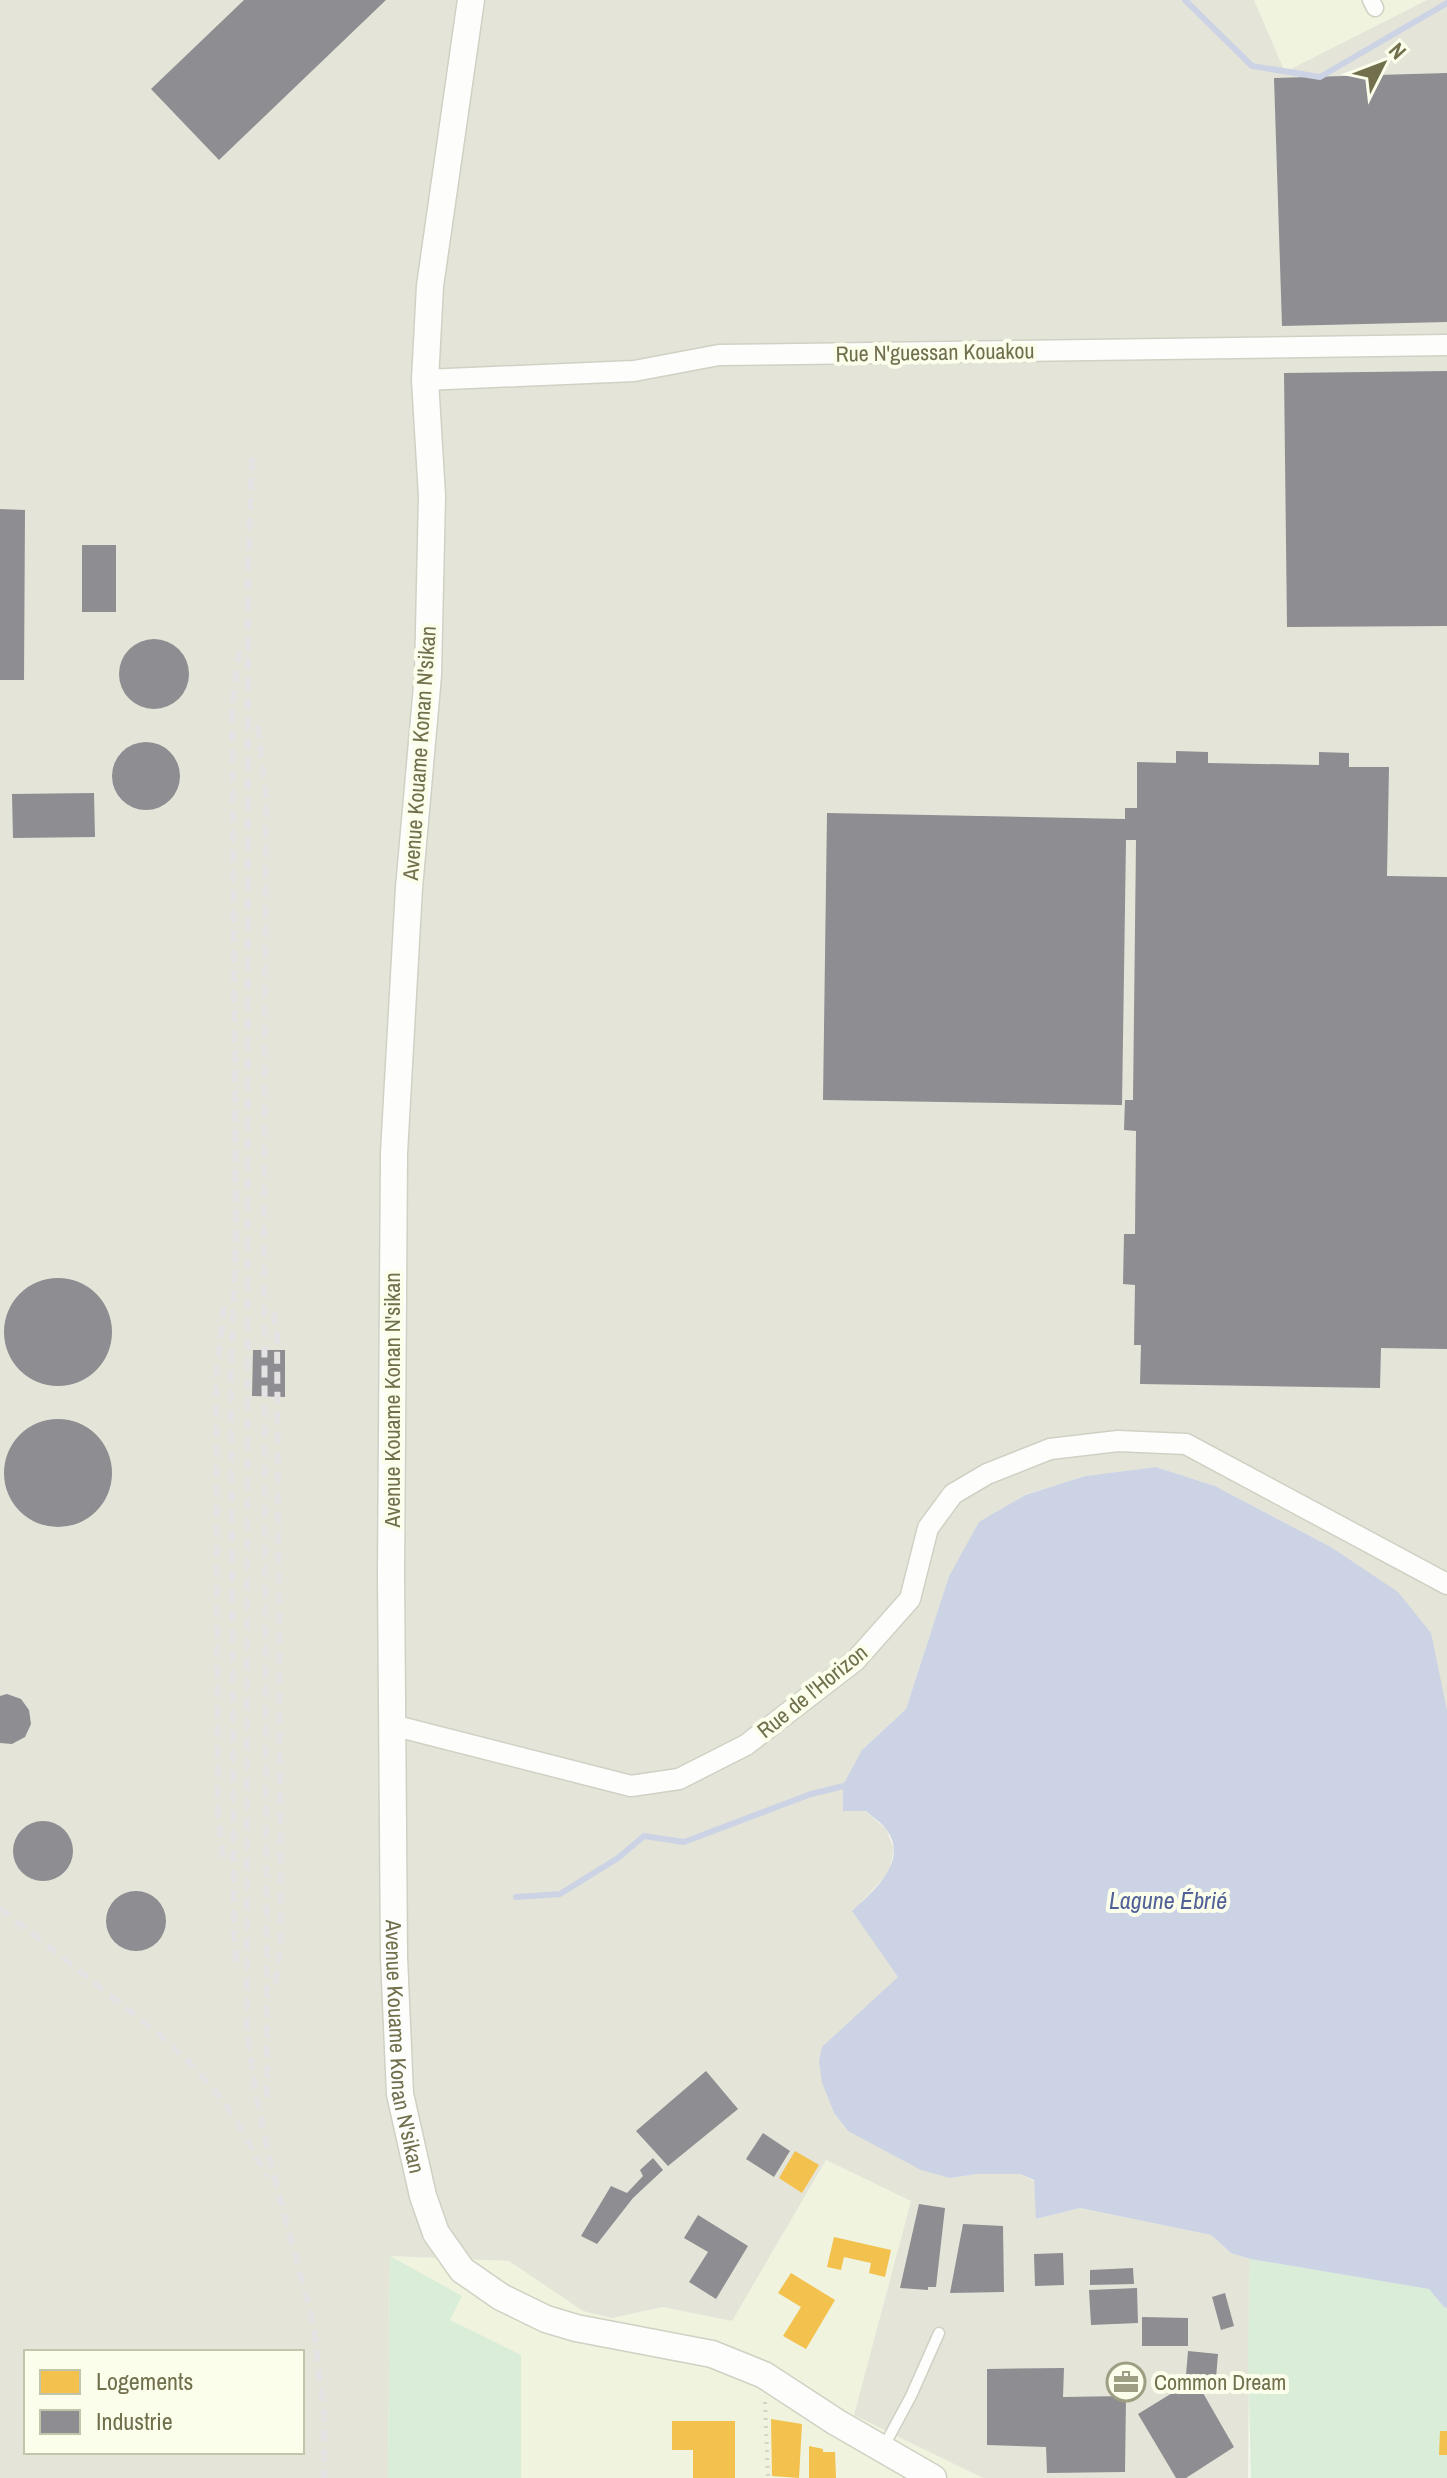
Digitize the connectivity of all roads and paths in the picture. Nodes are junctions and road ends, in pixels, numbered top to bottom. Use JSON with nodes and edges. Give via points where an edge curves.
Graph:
{"nodes":[{"id":1,"x":471,"y":0,"type":"edge"},
{"id":2,"x":1447,"y":345,"type":"edge"},
{"id":3,"x":425,"y":380,"type":"junction"},
{"id":4,"x":1447,"y":1584,"type":"edge"},
{"id":5,"x":392,"y":1725,"type":"junction"},
{"id":6,"x":939,"y":2333,"type":"dead end"},
{"id":7,"x":764,"y":2375,"type":"junction"},
{"id":8,"x":882,"y":2449,"type":"junction"},
{"id":9,"x":768,"y":2478,"type":"edge"},
{"id":10,"x":933,"y":2478,"type":"edge"}],
"edges":[{"from":1,"to":3,"type":"street","name":"Avenue Kouame Konan N'sikan","via":[[430,286]]},
{"from":2,"to":3,"type":"street","name":"Rue N'guessan Kouakou","via":[[719,355],[634,371]]},
{"from":3,"to":5,"type":"street","name":"Avenue Kouame Konan N'sikan","via":[[432,496],[428,675],[394,1153]]},
{"from":4,"to":5,"type":"street","name":"Rue de l'Horizon","via":[[1186,1444],[1118,1441],[1050,1449],[953,1494],[928,1528],[910,1599],[855,1661],[746,1745],[679,1779],[631,1786]]},
{"from":5,"to":7,"type":"street","name":"Avenue Kouame Konan N'sikan","via":[[400,2094],[436,2233],[462,2270],[546,2319],[712,2354]]},
{"from":6,"to":8,"type":"lane"},
{"from":7,"to":8,"type":"street","name":"Avenue Kouame Konan N'sikan"},
{"from":7,"to":9,"type":"path"},
{"from":8,"to":10,"type":"street","name":"Avenue Kouame Konan N'sikan"}]}
